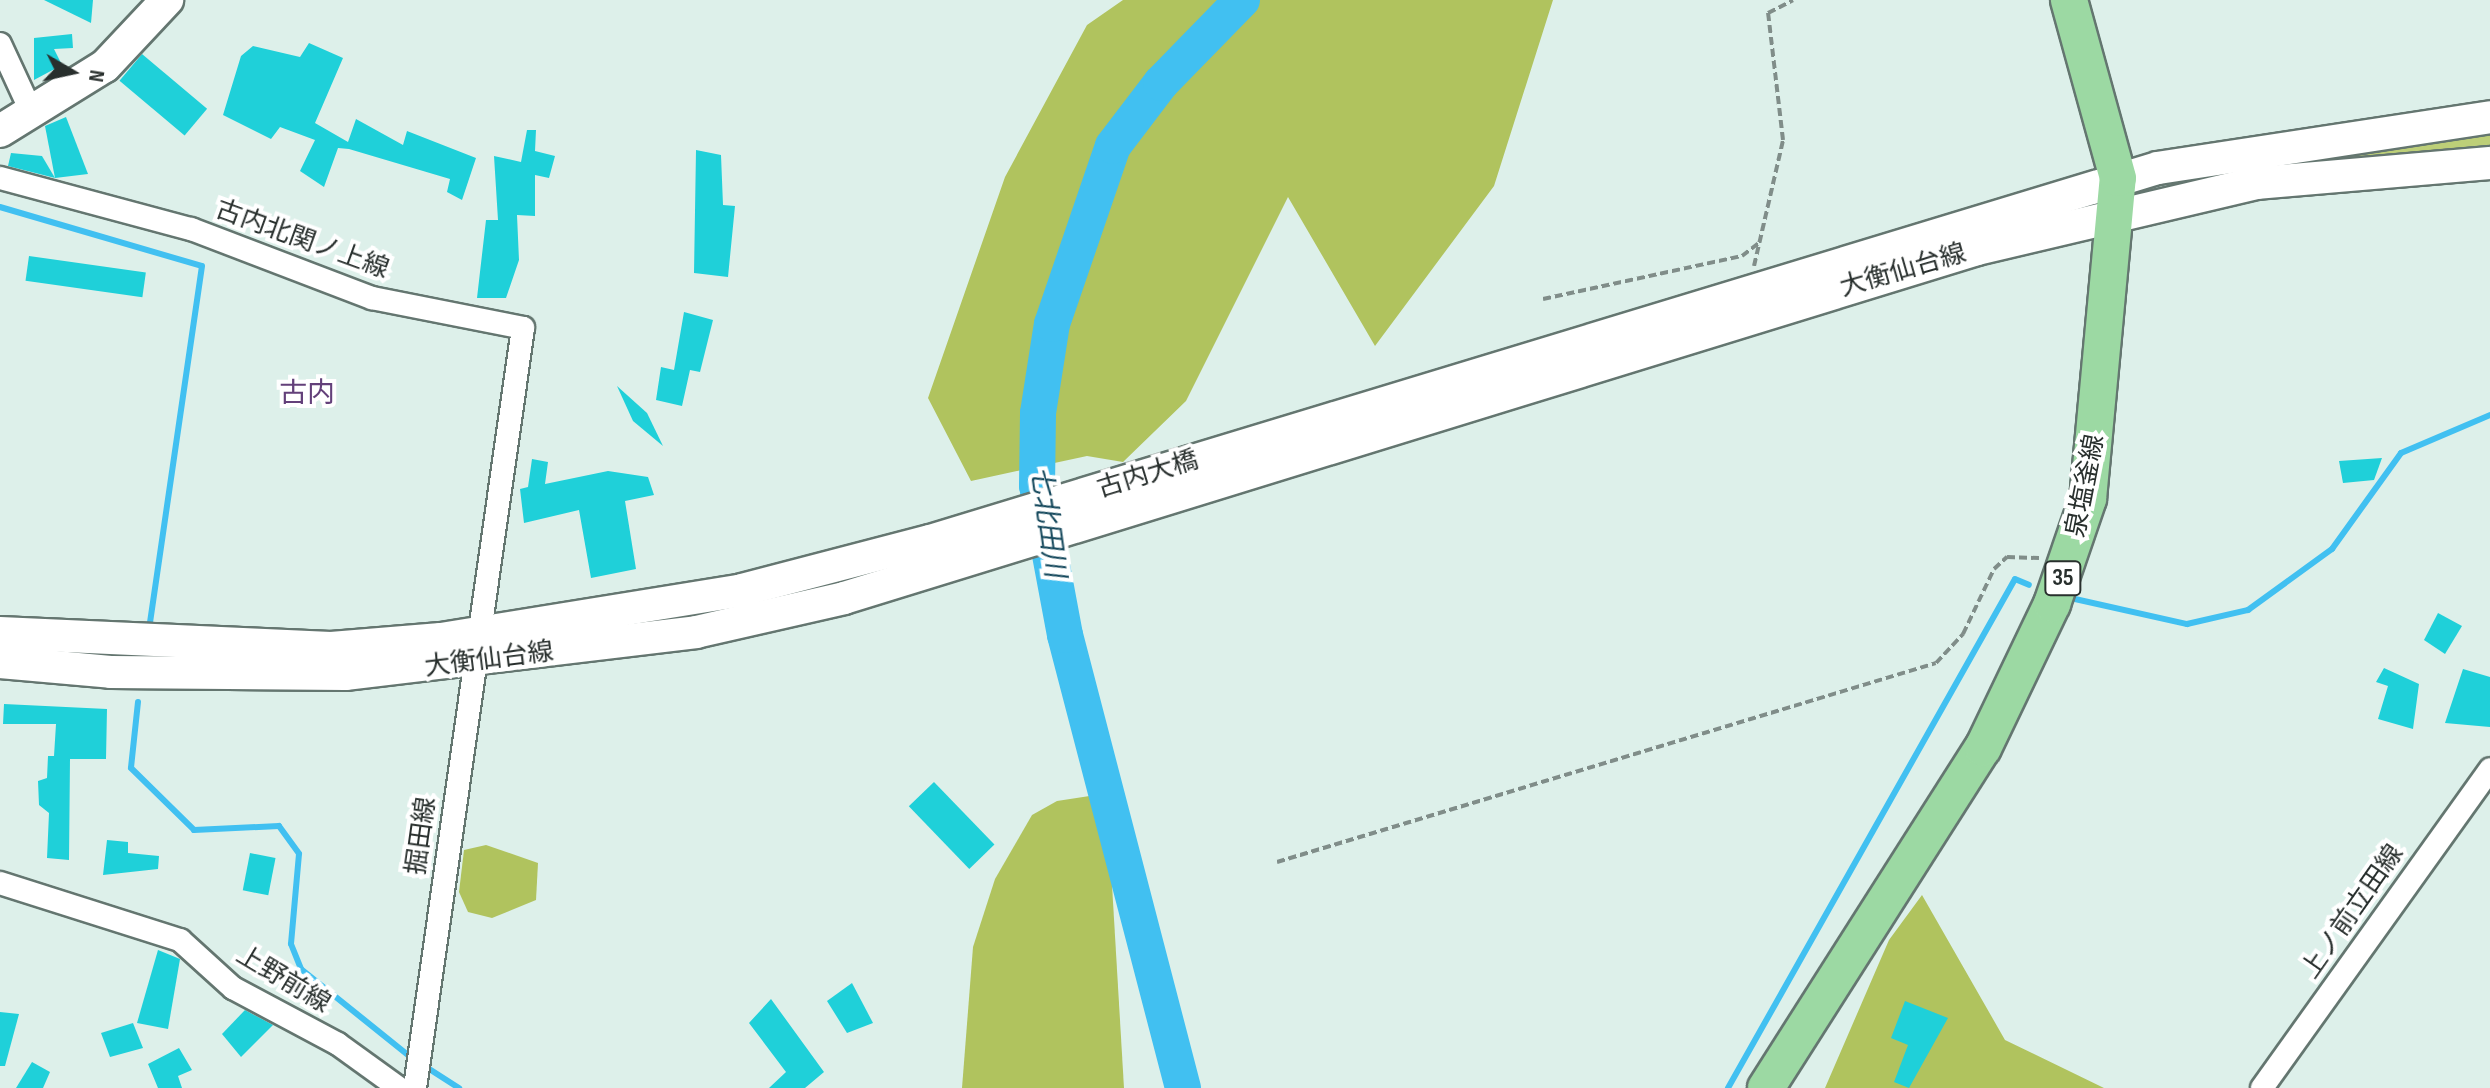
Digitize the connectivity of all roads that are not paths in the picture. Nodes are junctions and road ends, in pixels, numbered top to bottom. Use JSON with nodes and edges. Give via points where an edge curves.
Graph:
{"nodes":[{"id":1,"x":167,"y":0,"type":"edge"},
{"id":2,"x":2069,"y":0,"type":"edge"},
{"id":3,"x":0,"y":44,"type":"edge"},
{"id":4,"x":31,"y":111,"type":"junction"},
{"id":5,"x":2490,"y":117,"type":"edge"},
{"id":6,"x":0,"y":131,"type":"edge"},
{"id":7,"x":2490,"y":163,"type":"edge"},
{"id":8,"x":0,"y":178,"type":"edge"},
{"id":9,"x":2118,"y":178,"type":"junction"},
{"id":10,"x":2119,"y":215,"type":"junction"},
{"id":11,"x":1334,"y":433,"type":"junction"},
{"id":12,"x":949,"y":551,"type":"joint"},
{"id":13,"x":0,"y":633,"type":"edge"},
{"id":14,"x":477,"y":648,"type":"junction"},
{"id":15,"x":0,"y":662,"type":"edge"},
{"id":16,"x":2490,"y":769,"type":"edge"},
{"id":17,"x":0,"y":883,"type":"edge"},
{"id":18,"x":410,"y":1084,"type":"edge"},
{"id":19,"x":1766,"y":1088,"type":"edge"},
{"id":20,"x":2262,"y":1088,"type":"edge"}],
"edges":[{"from":1,"to":4,"type":"main road","via":[[105,66]]},
{"from":2,"to":9,"type":"main road","name":"泉塩釜線","number":"35"},
{"from":3,"to":4,"type":"street"},
{"from":4,"to":6,"type":"main road"},
{"from":5,"to":9,"type":"main road","name":"大衡仙台線","via":[[2306,141]]},
{"from":7,"to":10,"type":"main road","name":"大衡仙台線","via":[[2315,174]]},
{"from":8,"to":14,"type":"street","name":"古内北関ノ上線","via":[[191,229],[372,298],[523,328]]},
{"from":9,"to":10,"type":"main road","name":"泉塩釜線","number":"35"},
{"from":9,"to":11,"type":"main road","name":"大衡仙台線","via":[[1755,287]]},
{"from":10,"to":11,"type":"main road","name":"大衡仙台線"},
{"from":10,"to":19,"type":"main road","name":"泉塩釜線","number":"35","via":[[2095,455],[2069,563],[2019,679],[1954,801]]},
{"from":11,"to":12,"type":"main road","name":"古内大橋"},
{"from":12,"to":14,"type":"main road","name":"大衡仙台線","via":[[696,632]]},
{"from":13,"to":14,"type":"main road","name":"大衡仙台線","via":[[331,648]]},
{"from":14,"to":15,"type":"main road","name":"大衡仙台線","via":[[224,676]]},
{"from":14,"to":18,"type":"street","name":"掘田線","via":[[420,1048]]},
{"from":16,"to":20,"type":"street","name":"上ノ前立田線"},
{"from":17,"to":18,"type":"street","name":"上野前線","via":[[180,940],[233,988]]}]}
